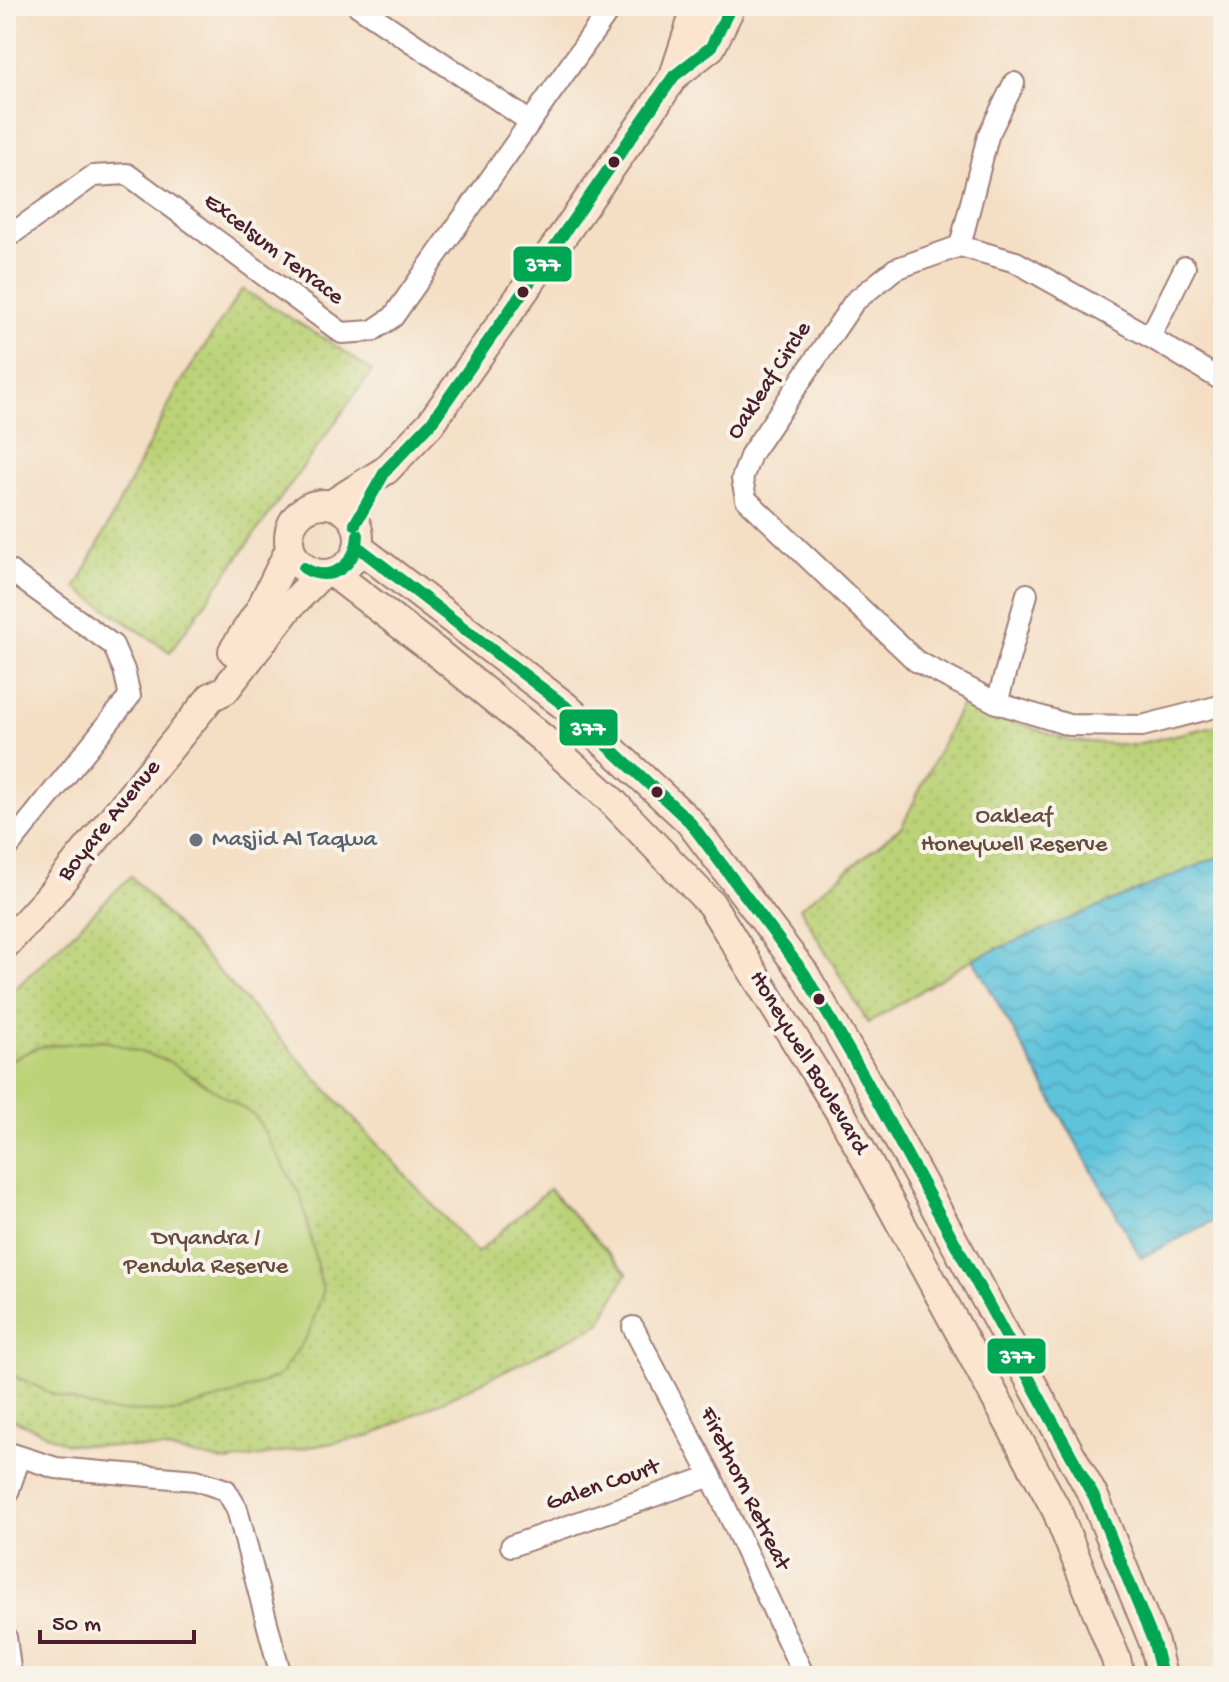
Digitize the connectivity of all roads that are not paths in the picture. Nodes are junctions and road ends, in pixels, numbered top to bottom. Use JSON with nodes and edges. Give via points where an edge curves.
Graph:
{"nodes":[{"id":1,"x":358,"y":6,"type":"edge"},
{"id":2,"x":612,"y":6,"type":"edge"},
{"id":3,"x":711,"y":6,"type":"edge"},
{"id":4,"x":731,"y":6,"type":"edge"},
{"id":5,"x":674,"y":76,"type":"junction"},
{"id":6,"x":1014,"y":83,"type":"dead end"},
{"id":7,"x":529,"y":121,"type":"junction"},
{"id":8,"x":9,"y":236,"type":"dead end"},
{"id":9,"x":960,"y":246,"type":"junction"},
{"id":10,"x":1185,"y":267,"type":"dead end"},
{"id":11,"x":1150,"y":337,"type":"junction"},
{"id":12,"x":1223,"y":381,"type":"edge"},
{"id":13,"x":386,"y":470,"type":"junction"},
{"id":14,"x":332,"y":504,"type":"junction"},
{"id":15,"x":357,"y":536,"type":"junction"},
{"id":16,"x":290,"y":549,"type":"junction"},
{"id":17,"x":6,"y":568,"type":"edge"},
{"id":18,"x":327,"y":574,"type":"junction"},
{"id":19,"x":1027,"y":594,"type":"dead end"},
{"id":20,"x":211,"y":697,"type":"junction"},
{"id":21,"x":997,"y":703,"type":"junction"},
{"id":22,"x":1223,"y":705,"type":"edge"},
{"id":23,"x":565,"y":706,"type":"junction"},
{"id":24,"x":542,"y":738,"type":"junction"},
{"id":25,"x":6,"y":850,"type":"edge"},
{"id":26,"x":6,"y":944,"type":"edge"},
{"id":27,"x":804,"y":973,"type":"junction"},
{"id":28,"x":766,"y":991,"type":"junction"},
{"id":29,"x":936,"y":1209,"type":"junction"},
{"id":30,"x":903,"y":1224,"type":"junction"},
{"id":31,"x":633,"y":1327,"type":"dead end"},
{"id":32,"x":13,"y":1455,"type":"edge"},
{"id":33,"x":711,"y":1476,"type":"junction"},
{"id":34,"x":6,"y":1498,"type":"edge"},
{"id":35,"x":511,"y":1546,"type":"dead end"},
{"id":36,"x":6,"y":1637,"type":"edge"},
{"id":37,"x":11,"y":1676,"type":"edge"},
{"id":38,"x":281,"y":1676,"type":"edge"},
{"id":39,"x":804,"y":1676,"type":"edge"},
{"id":40,"x":1120,"y":1676,"type":"edge"},
{"id":41,"x":1162,"y":1676,"type":"edge"}],
"edges":[{"from":1,"to":7,"type":"street"},
{"from":2,"to":7,"type":"street","name":"Excelsum Terrace"},
{"from":3,"to":5,"type":"street","via":[[691,24]]},
{"from":4,"to":5,"type":"street","via":[[711,47]]},
{"from":5,"to":13,"type":"street","via":[[431,423]]},
{"from":6,"to":9,"type":"street","via":[[988,136]]},
{"from":7,"to":8,"type":"street","name":"Excelsum Terrace","via":[[393,317],[372,331],[342,333],[127,174],[93,176]]},
{"from":9,"to":11,"type":"street","via":[[1016,262]]},
{"from":9,"to":21,"type":"street","name":"Oakleaf Circle","via":[[895,269],[854,302],[751,454],[742,479],[746,499],[916,661]]},
{"from":10,"to":11,"type":"street"},
{"from":11,"to":12,"type":"street"},
{"from":13,"to":14,"type":"street"},
{"from":13,"to":15,"type":"street"},
{"from":14,"to":15,"type":"street","via":[[347,511]]},
{"from":14,"to":16,"type":"street","via":[[301,514],[293,523]]},
{"from":15,"to":18,"type":"street","via":[[351,560]]},
{"from":15,"to":23,"type":"street","name":"Honeywell Boulevard"},
{"from":16,"to":18,"type":"street","via":[[305,569]]},
{"from":16,"to":20,"type":"street","name":"Boyare Avenue","via":[[261,608],[212,682]]},
{"from":17,"to":25,"type":"street","via":[[113,645],[130,696]]},
{"from":18,"to":20,"type":"street","name":"Boyare Avenue","via":[[289,607],[225,690]]},
{"from":18,"to":24,"type":"street","name":"Honeywell Boulevard","via":[[435,651]]},
{"from":19,"to":21,"type":"street"},
{"from":20,"to":26,"type":"street","name":"Boyare Avenue"},
{"from":21,"to":22,"type":"street","name":"Oakleaf Circle","via":[[1069,725],[1142,726]]},
{"from":23,"to":24,"type":"street"},
{"from":23,"to":27,"type":"street","name":"Honeywell Boulevard","via":[[689,821]]},
{"from":24,"to":28,"type":"street","name":"Honeywell Boulevard","via":[[609,798],[711,904]]},
{"from":27,"to":28,"type":"street"},
{"from":27,"to":29,"type":"street","name":"Honeywell Boulevard"},
{"from":28,"to":30,"type":"street","name":"Honeywell Boulevard"},
{"from":29,"to":30,"type":"street"},
{"from":29,"to":41,"type":"street","name":"Honeywell Boulevard","via":[[1095,1499],[1154,1643]]},
{"from":30,"to":40,"type":"street","name":"Honeywell Boulevard","via":[[1057,1511]]},
{"from":31,"to":33,"type":"street","name":"Firethorn Retreat"},
{"from":32,"to":34,"type":"street"},
{"from":32,"to":38,"type":"street","via":[[56,1468],[196,1480],[226,1490],[237,1509]]},
{"from":33,"to":35,"type":"street","name":"Galen Court"},
{"from":33,"to":39,"type":"street","name":"Firethorn Retreat"},
{"from":36,"to":37,"type":"street"}]}
